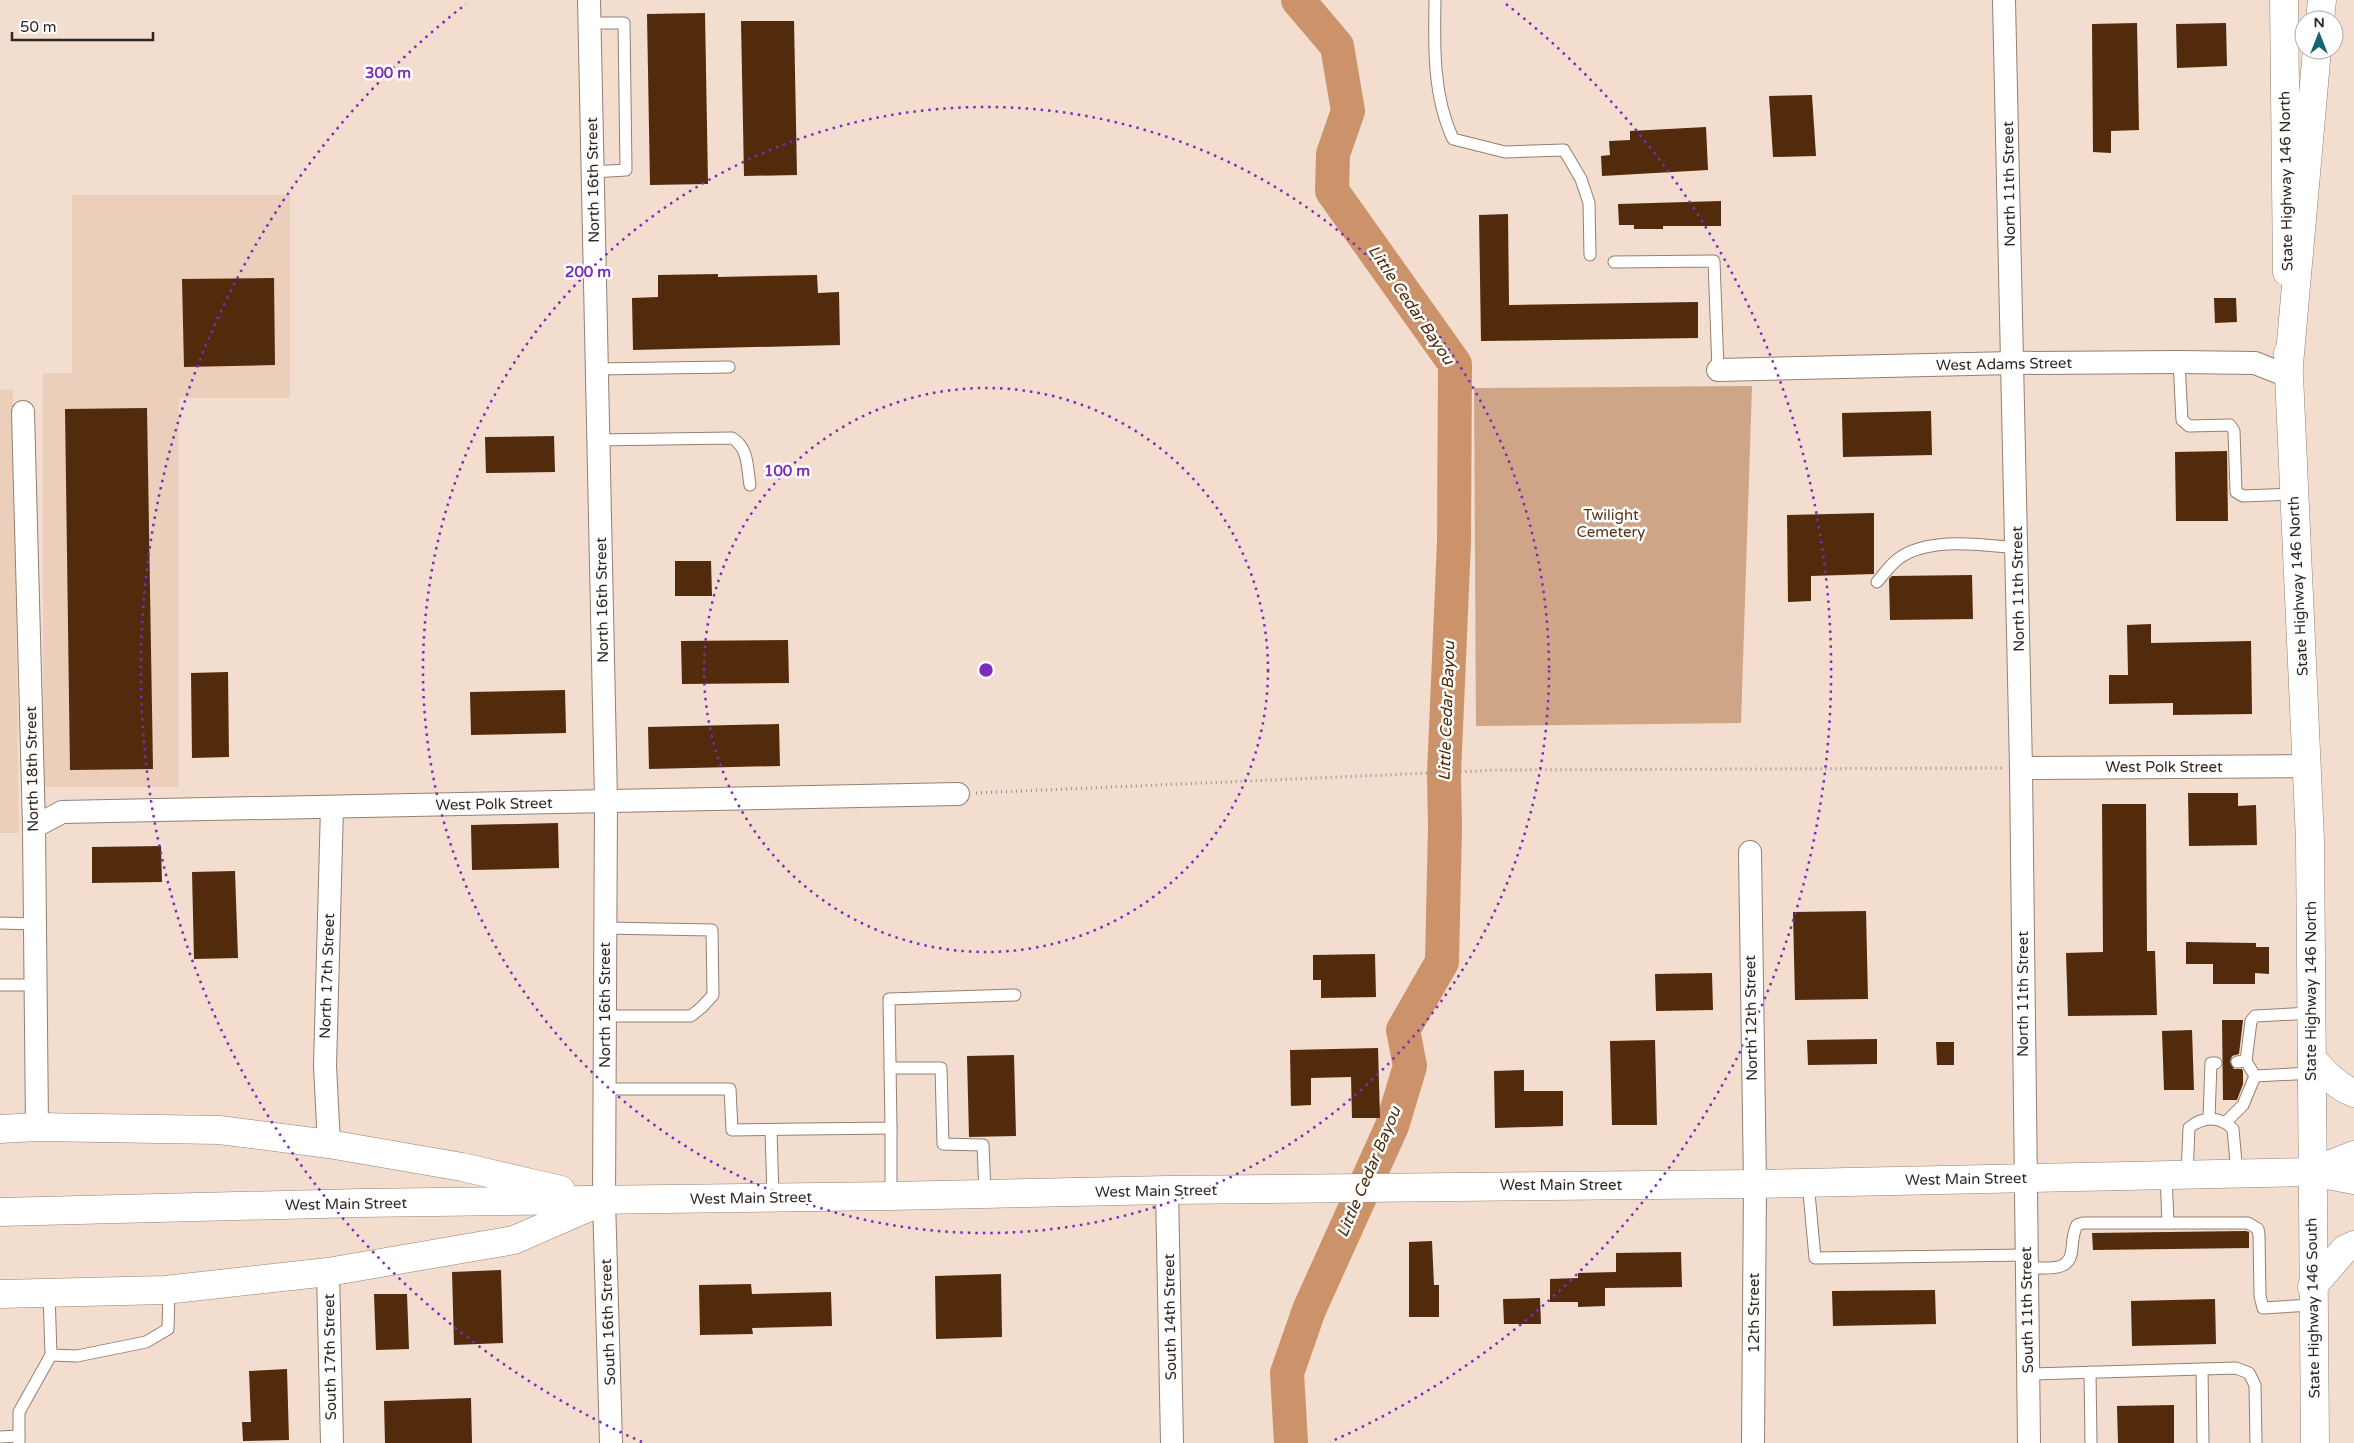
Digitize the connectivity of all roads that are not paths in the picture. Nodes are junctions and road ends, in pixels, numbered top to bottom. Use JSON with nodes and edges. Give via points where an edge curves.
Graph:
{"nodes":[{"id":1,"x":589,"y":0,"type":"edge"},
{"id":2,"x":1435,"y":0,"type":"edge"},
{"id":3,"x":2004,"y":0,"type":"edge"},
{"id":4,"x":2284,"y":0,"type":"edge"},
{"id":5,"x":590,"y":23,"type":"junction"},
{"id":6,"x":2316,"y":60,"type":"edge"},
{"id":7,"x":593,"y":172,"type":"junction"},
{"id":8,"x":1590,"y":255,"type":"dead end"},
{"id":9,"x":1614,"y":262,"type":"dead end"},
{"id":10,"x":2179,"y":362,"type":"junction"},
{"id":11,"x":2014,"y":363,"type":"junction"},
{"id":12,"x":729,"y":367,"type":"dead end"},
{"id":13,"x":597,"y":369,"type":"junction"},
{"id":14,"x":1718,"y":370,"type":"joint"},
{"id":15,"x":2288,"y":376,"type":"junction"},
{"id":16,"x":23,"y":412,"type":"dead end"},
{"id":17,"x":598,"y":440,"type":"junction"},
{"id":18,"x":750,"y":485,"type":"dead end"},
{"id":19,"x":2294,"y":494,"type":"junction"},
{"id":20,"x":2017,"y":548,"type":"junction"},
{"id":21,"x":1877,"y":582,"type":"dead end"},
{"id":22,"x":2306,"y":766,"type":"junction"},
{"id":23,"x":2021,"y":768,"type":"junction"},
{"id":24,"x":958,"y":794,"type":"road end"},
{"id":25,"x":606,"y":800,"type":"junction"},
{"id":26,"x":332,"y":807,"type":"junction"},
{"id":27,"x":34,"y":827,"type":"junction"},
{"id":28,"x":1750,"y":852,"type":"dead end"},
{"id":29,"x":0,"y":923,"type":"edge"},
{"id":30,"x":35,"y":924,"type":"junction"},
{"id":31,"x":605,"y":928,"type":"junction"},
{"id":32,"x":0,"y":985,"type":"edge"},
{"id":33,"x":35,"y":985,"type":"junction"},
{"id":34,"x":1015,"y":995,"type":"dead end"},
{"id":35,"x":2312,"y":1013,"type":"junction"},
{"id":36,"x":605,"y":1016,"type":"junction"},
{"id":37,"x":2216,"y":1063,"type":"dead end"},
{"id":38,"x":2312,"y":1066,"type":"junction"},
{"id":39,"x":890,"y":1068,"type":"junction"},
{"id":40,"x":2255,"y":1076,"type":"junction"},
{"id":41,"x":604,"y":1089,"type":"junction"},
{"id":42,"x":2354,"y":1093,"type":"edge"},
{"id":43,"x":2209,"y":1118,"type":"junction"},
{"id":44,"x":2226,"y":1122,"type":"junction"},
{"id":45,"x":37,"y":1127,"type":"junction"},
{"id":46,"x":891,"y":1128,"type":"junction"},
{"id":47,"x":0,"y":1129,"type":"edge"},
{"id":48,"x":771,"y":1130,"type":"junction"},
{"id":49,"x":329,"y":1144,"type":"junction"},
{"id":50,"x":2354,"y":1155,"type":"edge"},
{"id":51,"x":2311,"y":1172,"type":"junction"},
{"id":52,"x":2237,"y":1174,"type":"junction"},
{"id":53,"x":2177,"y":1175,"type":"junction"},
{"id":54,"x":2025,"y":1178,"type":"junction"},
{"id":55,"x":2354,"y":1180,"type":"edge"},
{"id":56,"x":1808,"y":1182,"type":"junction"},
{"id":57,"x":1755,"y":1184,"type":"junction"},
{"id":58,"x":1167,"y":1190,"type":"junction"},
{"id":59,"x":985,"y":1194,"type":"junction"},
{"id":60,"x":891,"y":1196,"type":"junction"},
{"id":61,"x":773,"y":1197,"type":"junction"},
{"id":62,"x":604,"y":1200,"type":"junction"},
{"id":63,"x":0,"y":1212,"type":"edge"},
{"id":64,"x":2168,"y":1223,"type":"junction"},
{"id":65,"x":2354,"y":1245,"type":"edge"},
{"id":66,"x":2026,"y":1262,"type":"junction"},
{"id":67,"x":328,"y":1272,"type":"junction"},
{"id":68,"x":169,"y":1290,"type":"junction"},
{"id":69,"x":49,"y":1293,"type":"junction"},
{"id":70,"x":0,"y":1294,"type":"edge"},
{"id":71,"x":2312,"y":1296,"type":"junction"},
{"id":72,"x":50,"y":1355,"type":"junction"},
{"id":73,"x":2202,"y":1369,"type":"junction"},
{"id":74,"x":2090,"y":1372,"type":"junction"},
{"id":75,"x":2028,"y":1374,"type":"junction"},
{"id":76,"x":0,"y":1436,"type":"edge"},
{"id":77,"x":19,"y":1439,"type":"edge"},
{"id":78,"x":332,"y":1443,"type":"edge"},
{"id":79,"x":611,"y":1443,"type":"edge"},
{"id":80,"x":1172,"y":1443,"type":"edge"},
{"id":81,"x":1753,"y":1443,"type":"edge"},
{"id":82,"x":2029,"y":1443,"type":"edge"},
{"id":83,"x":2091,"y":1443,"type":"edge"},
{"id":84,"x":2203,"y":1443,"type":"edge"},
{"id":85,"x":2256,"y":1443,"type":"edge"},
{"id":86,"x":2315,"y":1443,"type":"edge"}],
"edges":[{"from":1,"to":5,"type":"street","name":"North 16th Street"},
{"from":2,"to":8,"type":"lane","via":[[1434,62],[1444,119],[1453,139],[1504,152],[1564,150],[1581,179],[1589,203]]},
{"from":3,"to":11,"type":"street","name":"North 11th Street"},
{"from":4,"to":15,"type":"main road","name":"State Highway 146 North"},
{"from":5,"to":7,"type":"street","name":"North 16th Street"},
{"from":5,"to":7,"type":"lane","via":[[624,23],[626,170]]},
{"from":6,"to":15,"type":"main road"},
{"from":7,"to":13,"type":"street","name":"North 16th Street"},
{"from":9,"to":14,"type":"lane","via":[[1714,261]]},
{"from":10,"to":11,"type":"street","name":"West Adams Street"},
{"from":10,"to":15,"type":"street","name":"West Adams Street","via":[[2255,363]]},
{"from":10,"to":19,"type":"lane","via":[[2182,420],[2189,426],[2230,425],[2234,431],[2236,492],[2243,496]]},
{"from":11,"to":14,"type":"street","name":"West Adams Street"},
{"from":11,"to":20,"type":"street","name":"North 11th Street"},
{"from":12,"to":13,"type":"lane"},
{"from":13,"to":17,"type":"street","name":"North 16th Street"},
{"from":15,"to":19,"type":"main road","name":"State Highway 146 North"},
{"from":16,"to":27,"type":"street","name":"North 18th Street"},
{"from":17,"to":18,"type":"lane","via":[[732,438],[741,443],[744,450]]},
{"from":17,"to":25,"type":"street","name":"North 16th Street"},
{"from":19,"to":22,"type":"main road","name":"State Highway 146 North"},
{"from":20,"to":21,"type":"lane","via":[[1946,544],[1911,552],[1898,559]]},
{"from":20,"to":23,"type":"street","name":"North 11th Street"},
{"from":22,"to":23,"type":"street","name":"West Polk Street"},
{"from":22,"to":35,"type":"main road","name":"State Highway 146 North"},
{"from":23,"to":54,"type":"street","name":"North 11th Street"},
{"from":24,"to":25,"type":"street","name":"West Polk Street"},
{"from":25,"to":26,"type":"street","name":"West Polk Street"},
{"from":25,"to":31,"type":"street","name":"North 16th Street"},
{"from":26,"to":27,"type":"street","name":"West Polk Street","via":[[62,812]]},
{"from":26,"to":49,"type":"street","name":"North 17th Street","via":[[325,1066]]},
{"from":27,"to":30,"type":"street","name":"North 18th Street"},
{"from":28,"to":57,"type":"street","name":"North 12th Street"},
{"from":29,"to":30,"type":"lane"},
{"from":30,"to":33,"type":"street","name":"North 18th Street"},
{"from":31,"to":36,"type":"street","name":"North 16th Street"},
{"from":31,"to":36,"type":"lane","via":[[712,930],[713,995],[691,1016]]},
{"from":32,"to":33,"type":"lane"},
{"from":33,"to":45,"type":"street","name":"North 18th Street"},
{"from":34,"to":39,"type":"lane","via":[[889,999]]},
{"from":35,"to":38,"type":"main road","name":"State Highway 146 North"},
{"from":35,"to":40,"type":"lane","via":[[2255,1016],[2242,1062]]},
{"from":36,"to":41,"type":"street","name":"North 16th Street"},
{"from":37,"to":43,"type":"lane","via":[[2211,1063]]},
{"from":38,"to":40,"type":"lane"},
{"from":38,"to":42,"type":"main road"},
{"from":38,"to":51,"type":"main road","name":"State Highway 146 North"},
{"from":39,"to":46,"type":"lane"},
{"from":39,"to":59,"type":"lane","via":[[941,1068],[943,1144],[983,1145]]},
{"from":40,"to":44,"type":"lane","via":[[2243,1105]]},
{"from":41,"to":48,"type":"lane","via":[[730,1089],[732,1130]]},
{"from":41,"to":62,"type":"street","name":"North 16th Street"},
{"from":43,"to":44,"type":"lane"},
{"from":43,"to":53,"type":"lane","via":[[2195,1122],[2189,1128]]},
{"from":44,"to":52,"type":"lane","via":[[2233,1129]]},
{"from":45,"to":47,"type":"main road"},
{"from":45,"to":49,"type":"main road","via":[[219,1130]]},
{"from":46,"to":48,"type":"lane"},
{"from":46,"to":60,"type":"lane"},
{"from":48,"to":61,"type":"lane"},
{"from":49,"to":62,"type":"main road","via":[[462,1167]]},
{"from":50,"to":51,"type":"main road","name":"West Main Street"},
{"from":51,"to":52,"type":"main road","name":"West Main Street"},
{"from":51,"to":55,"type":"main road","name":"West Main Street"},
{"from":51,"to":71,"type":"main road","name":"State Highway 146 South"},
{"from":52,"to":53,"type":"main road","name":"West Main Street"},
{"from":53,"to":54,"type":"main road","name":"West Main Street"},
{"from":53,"to":64,"type":"lane"},
{"from":54,"to":56,"type":"main road","name":"West Main Street"},
{"from":54,"to":66,"type":"street","name":"South 11th Street"},
{"from":56,"to":57,"type":"main road","name":"West Main Street"},
{"from":56,"to":66,"type":"lane","via":[[1815,1258]]},
{"from":57,"to":58,"type":"main road","name":"West Main Street"},
{"from":57,"to":81,"type":"street","name":"12th Street"},
{"from":58,"to":59,"type":"main road","name":"West Main Street"},
{"from":58,"to":80,"type":"street","name":"South 14th Street"},
{"from":59,"to":60,"type":"main road","name":"West Main Street"},
{"from":60,"to":61,"type":"main road","name":"West Main Street"},
{"from":61,"to":62,"type":"main road","name":"West Main Street"},
{"from":62,"to":63,"type":"main road","name":"West Main Street"},
{"from":62,"to":67,"type":"main road","via":[[514,1240]]},
{"from":62,"to":79,"type":"street","name":"South 16th Street"},
{"from":64,"to":66,"type":"lane","via":[[2083,1223],[2076,1225],[2071,1260],[2066,1265]]},
{"from":64,"to":71,"type":"lane","via":[[2248,1223],[2255,1226],[2259,1235],[2263,1308],[2276,1308]]},
{"from":65,"to":71,"type":"main road","via":[[2345,1248]]},
{"from":66,"to":75,"type":"street","name":"South 11th Street"},
{"from":67,"to":68,"type":"main road"},
{"from":67,"to":78,"type":"street","name":"South 17th Street"},
{"from":68,"to":69,"type":"main road"},
{"from":68,"to":72,"type":"lane","via":[[168,1329],[146,1342],[77,1356]]},
{"from":69,"to":70,"type":"main road"},
{"from":69,"to":72,"type":"lane"},
{"from":71,"to":86,"type":"main road","name":"State Highway 146 South"},
{"from":72,"to":77,"type":"lane","via":[[19,1412]]},
{"from":73,"to":74,"type":"lane"},
{"from":73,"to":84,"type":"lane"},
{"from":73,"to":85,"type":"lane","via":[[2236,1368],[2249,1374],[2255,1385]]},
{"from":74,"to":75,"type":"lane"},
{"from":74,"to":83,"type":"lane"},
{"from":75,"to":82,"type":"street","name":"South 11th Street"},
{"from":76,"to":77,"type":"lane"}]}
